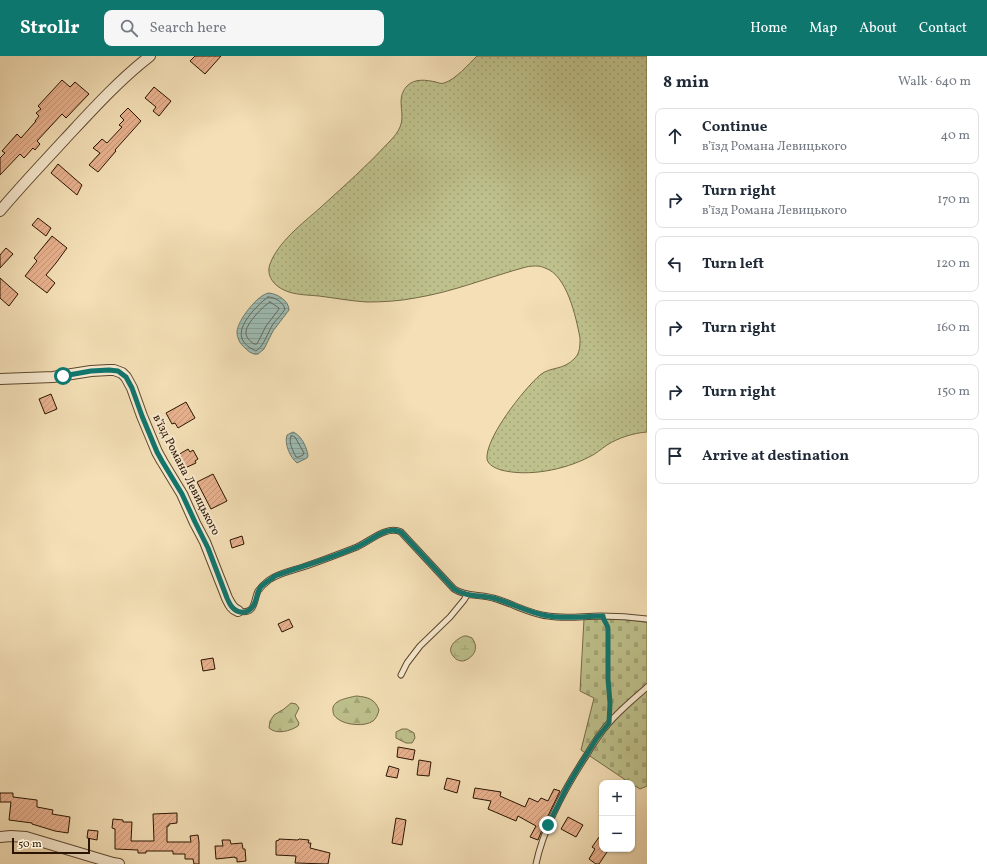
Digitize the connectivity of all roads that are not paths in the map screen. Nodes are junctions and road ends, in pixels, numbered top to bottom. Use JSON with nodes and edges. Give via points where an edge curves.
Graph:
{"nodes":[{"id":1,"x":150,"y":56,"type":"edge"},
{"id":2,"x":0,"y":211,"type":"edge"},
{"id":3,"x":0,"y":379,"type":"edge"},
{"id":4,"x":467,"y":595,"type":"junction"},
{"id":5,"x":238,"y":611,"type":"joint"},
{"id":6,"x":647,"y":619,"type":"edge"},
{"id":7,"x":401,"y":675,"type":"dead end"},
{"id":8,"x":647,"y":687,"type":"edge"},
{"id":9,"x":0,"y":837,"type":"edge"},
{"id":10,"x":119,"y":864,"type":"edge"},
{"id":11,"x":536,"y":864,"type":"edge"}],
"edges":[{"from":1,"to":2,"type":"street","via":[[84,119]]},
{"from":3,"to":5,"type":"street","name":"в’їзд Романа Левицького","via":[[53,377],[102,370],[122,373],[132,388],[160,456],[205,542],[227,598]]},
{"from":4,"to":5,"type":"lane","via":[[454,589],[401,532],[392,530],[347,551],[275,576],[260,589],[250,610]]},
{"from":4,"to":6,"type":"lane","via":[[492,598],[548,616]]},
{"from":4,"to":7,"type":"lane","via":[[450,617],[420,646]]},
{"from":8,"to":11,"type":"lane","via":[[609,723],[594,743],[567,787],[544,834]]},
{"from":9,"to":10,"type":"street","via":[[26,837]]}]}
